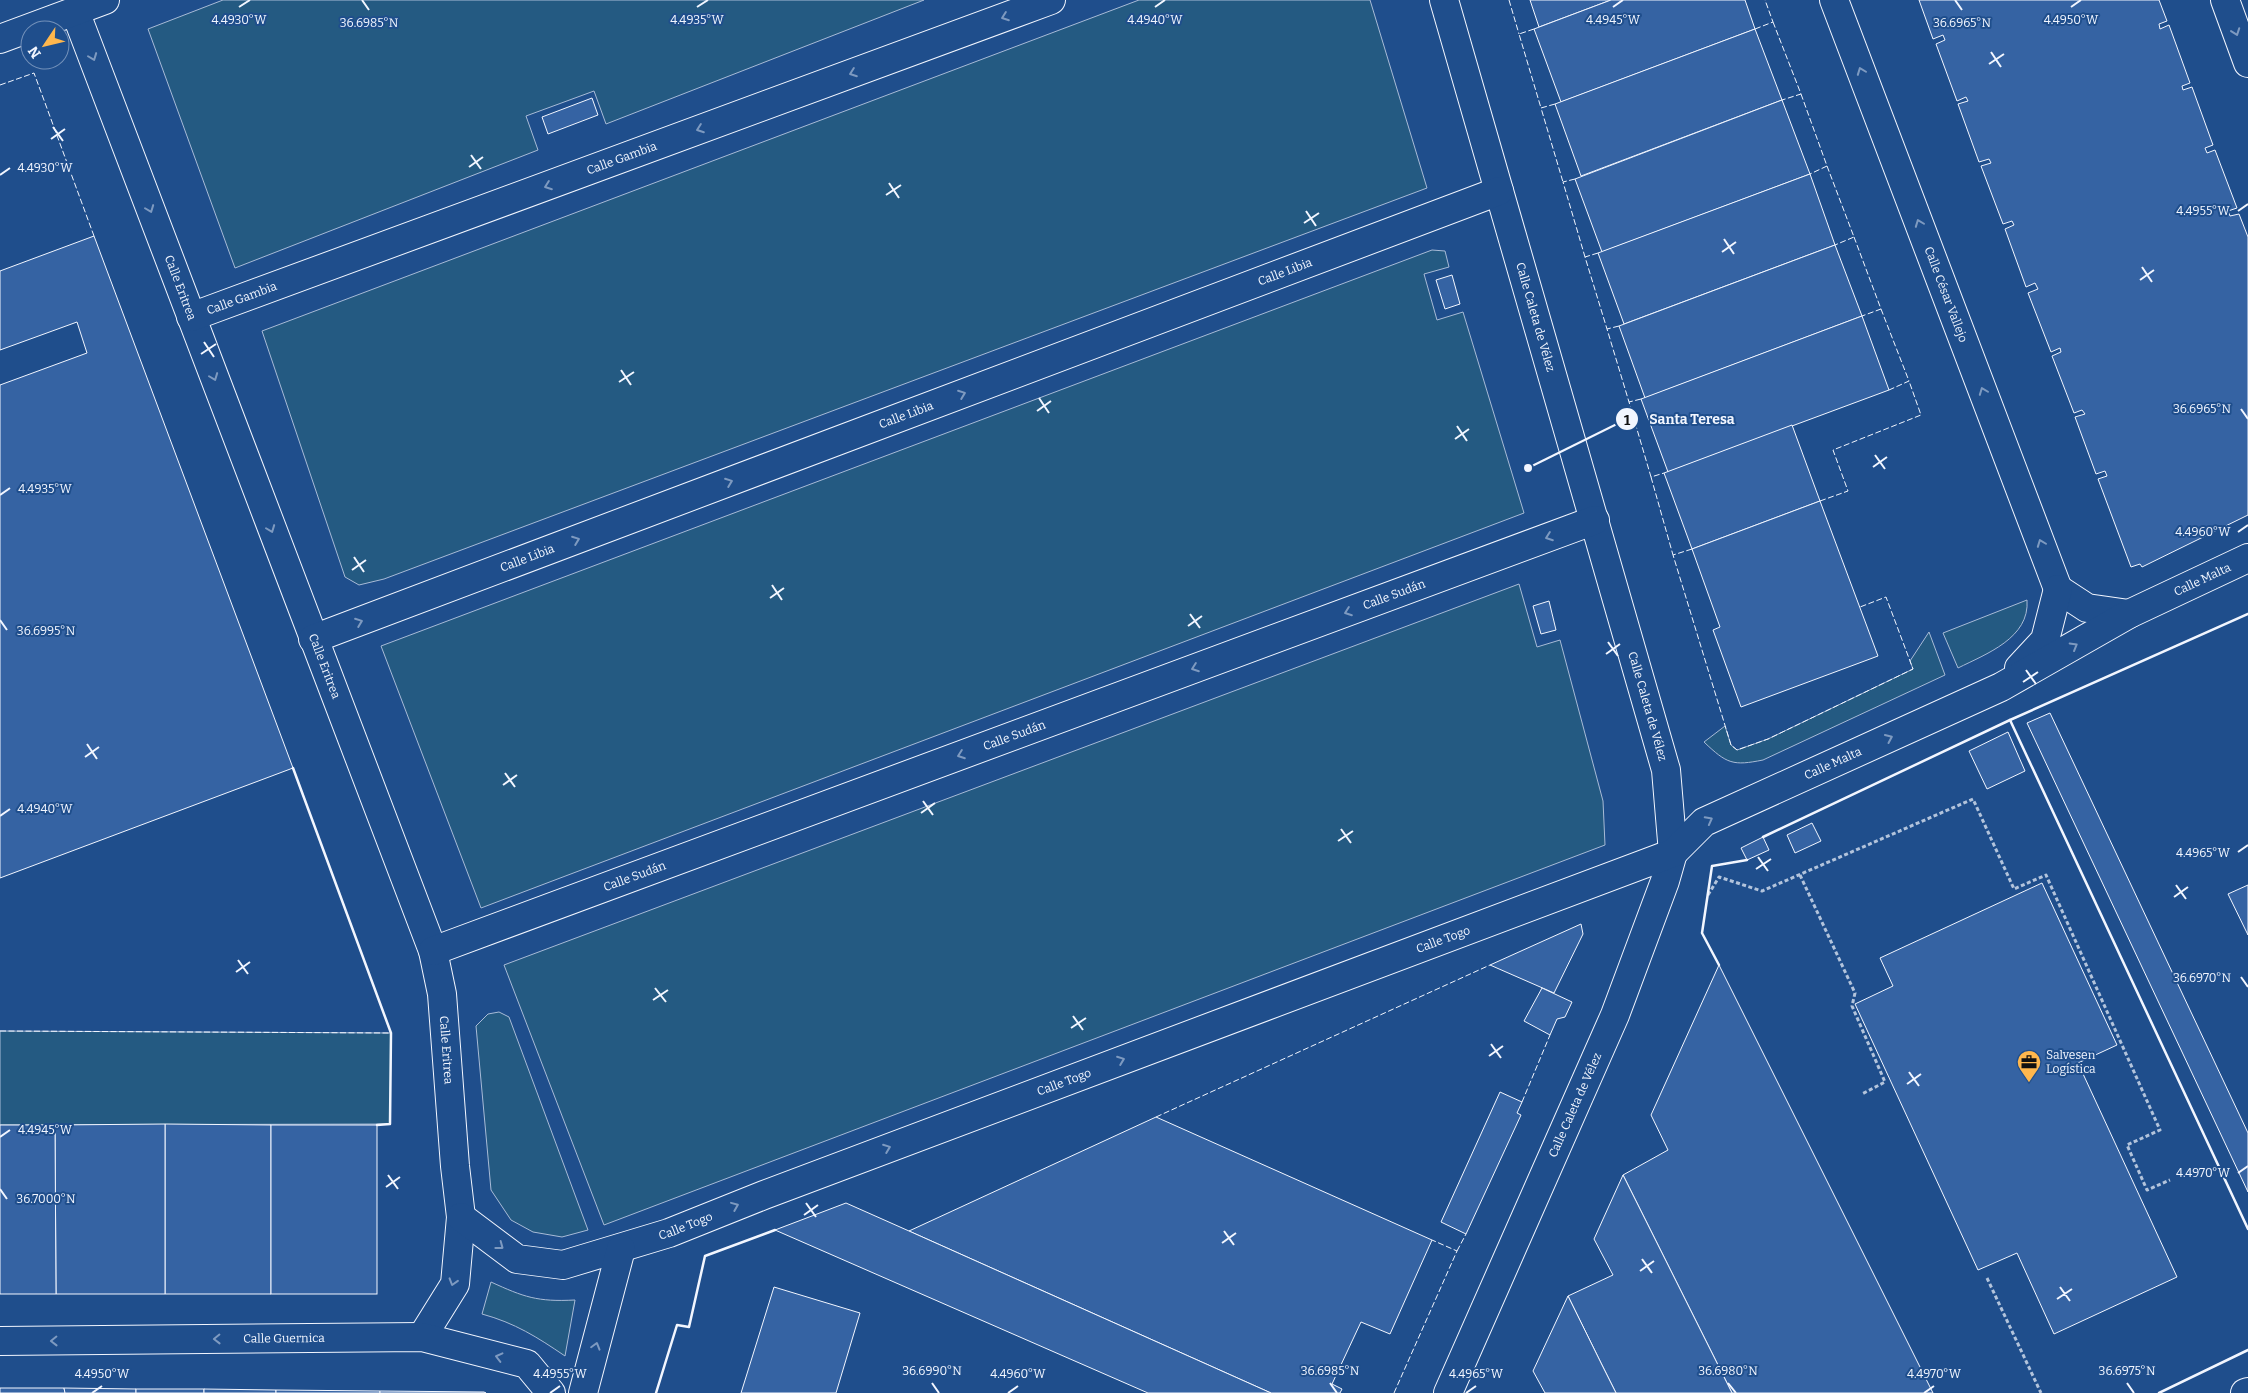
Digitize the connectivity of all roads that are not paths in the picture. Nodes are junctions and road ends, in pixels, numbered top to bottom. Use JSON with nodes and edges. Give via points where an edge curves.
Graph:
{"nodes":[{"id":1,"x":105,"y":0,"type":"edge"},
{"id":2,"x":1051,"y":0,"type":"edge"},
{"id":3,"x":1444,"y":0,"type":"edge"},
{"id":4,"x":1834,"y":0,"type":"edge"},
{"id":5,"x":2225,"y":0,"type":"edge"},
{"id":6,"x":75,"y":11,"type":"junction"},
{"id":7,"x":0,"y":40,"type":"edge"},
{"id":8,"x":2248,"y":64,"type":"edge"},
{"id":9,"x":1500,"y":191,"type":"junction"},
{"id":10,"x":191,"y":318,"type":"junction"},
{"id":11,"x":1595,"y":520,"type":"junction"},
{"id":12,"x":2248,"y":558,"type":"edge"},
{"id":13,"x":2058,"y":589,"type":"junction"},
{"id":14,"x":2129,"y":614,"type":"junction"},
{"id":15,"x":313,"y":639,"type":"junction"},
{"id":16,"x":2001,"y":687,"type":"junction"},
{"id":17,"x":1673,"y":852,"type":"junction"},
{"id":18,"x":433,"y":951,"type":"junction"},
{"id":19,"x":461,"y":1217,"type":"junction"},
{"id":20,"x":621,"y":1249,"type":"junction"},
{"id":21,"x":422,"y":1337,"type":"junction"},
{"id":22,"x":0,"y":1341,"type":"edge"},
{"id":23,"x":551,"y":1393,"type":"edge"},
{"id":24,"x":583,"y":1393,"type":"edge"},
{"id":25,"x":1448,"y":1393,"type":"edge"}],
"edges":[{"from":1,"to":6,"type":"street"},
{"from":2,"to":10,"type":"street","name":"Calle Gambia","one_way":true},
{"from":3,"to":9,"type":"street","name":"Calle Caleta de Vélez"},
{"from":13,"to":4,"type":"street","name":"Calle César Vallejo","one_way":true},
{"from":5,"to":8,"type":"street","one_way":true},
{"from":6,"to":7,"type":"street"},
{"from":6,"to":10,"type":"street","name":"Calle Eritrea","one_way":true},
{"from":9,"to":11,"type":"street","name":"Calle Caleta de Vélez"},
{"from":15,"to":9,"type":"street","name":"Calle Libia","one_way":true},
{"from":10,"to":15,"type":"street","name":"Calle Eritrea","one_way":true},
{"from":11,"to":17,"type":"street","name":"Calle Caleta de Vélez","via":[[1666,770]]},
{"from":11,"to":18,"type":"street","name":"Calle Sudán","one_way":true},
{"from":12,"to":14,"type":"street","name":"Calle Malta"},
{"from":13,"to":14,"type":"street","via":[[2087,608]]},
{"from":13,"to":16,"type":"street","name":"Calle Malta","via":[[2045,640]]},
{"from":16,"to":14,"type":"street","name":"Calle Malta","one_way":true},
{"from":15,"to":18,"type":"street","name":"Calle Eritrea"},
{"from":17,"to":16,"type":"street","name":"Calle Malta","one_way":true,"via":[[1704,822]]},
{"from":20,"to":17,"type":"street","name":"Calle Togo","one_way":true},
{"from":17,"to":25,"type":"street","name":"Calle Caleta de Vélez","via":[[1615,1016]]},
{"from":18,"to":19,"type":"street","name":"Calle Eritrea","via":[[442,994]]},
{"from":19,"to":20,"type":"street","name":"Calle Togo","one_way":true,"via":[[518,1259],[562,1266]]},
{"from":19,"to":21,"type":"street","name":"Calle Eritrea","one_way":true,"via":[[455,1284]]},
{"from":24,"to":20,"type":"street","one_way":true},
{"from":21,"to":22,"type":"street","name":"Calle Guernica","one_way":true},
{"from":23,"to":21,"type":"street","name":"Calle Guernica","one_way":true,"via":[[527,1364]]}]}
